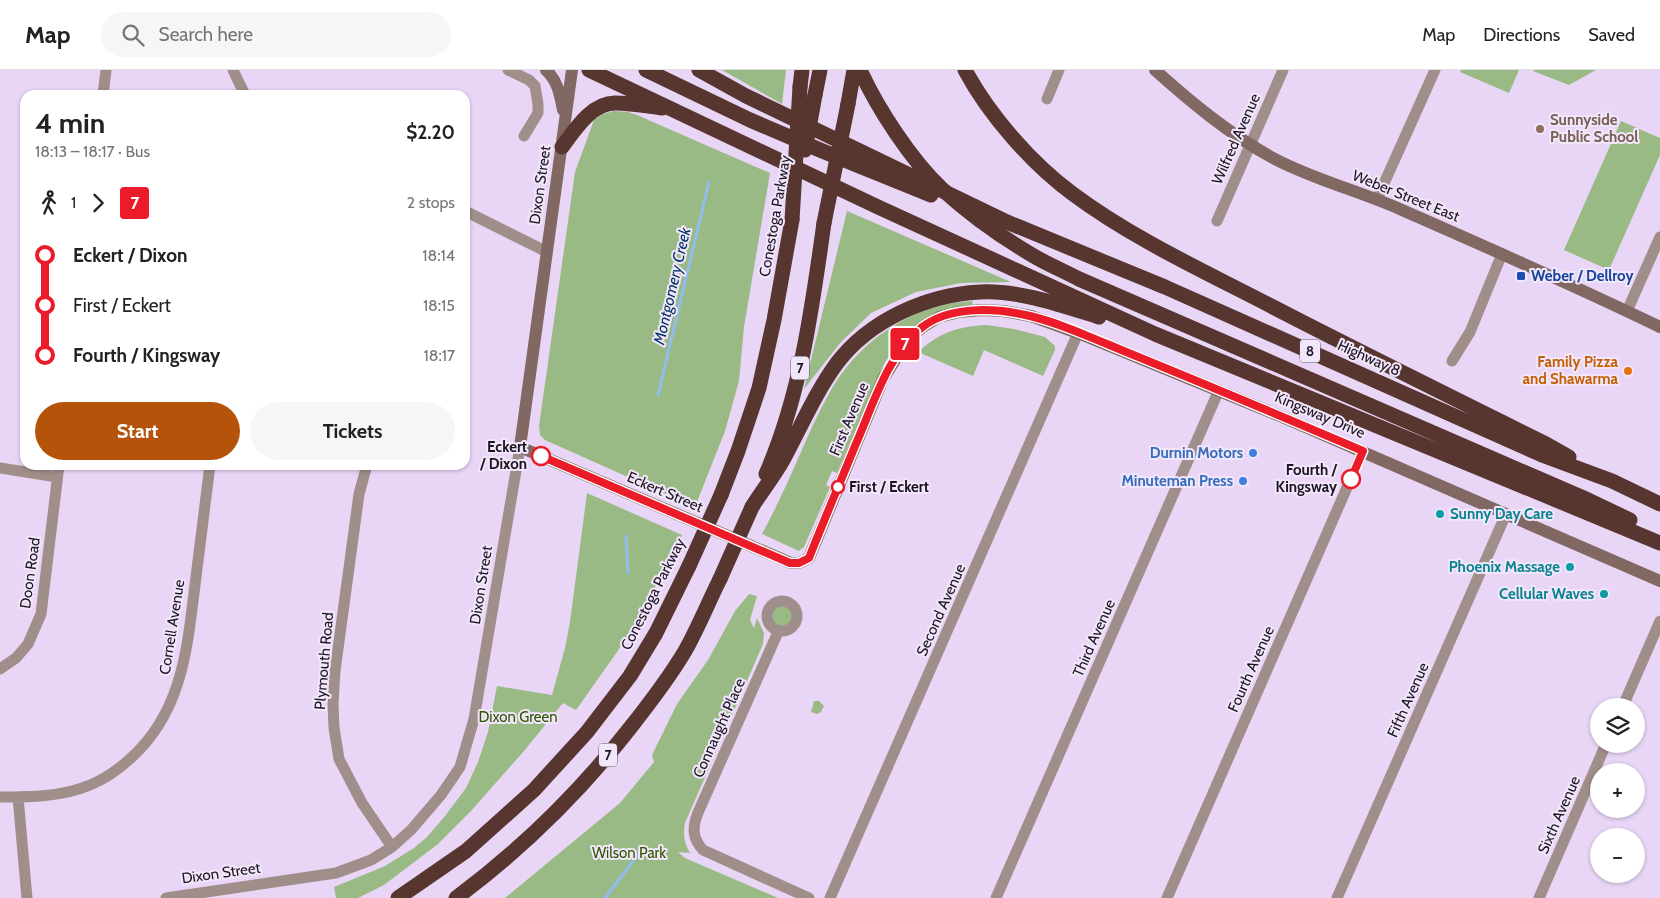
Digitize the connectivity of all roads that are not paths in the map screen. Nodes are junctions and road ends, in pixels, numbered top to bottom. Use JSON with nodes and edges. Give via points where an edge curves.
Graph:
{"nodes":[{"id":1,"x":106,"y":70,"type":"edge"},
{"id":2,"x":233,"y":70,"type":"edge"},
{"id":3,"x":508,"y":70,"type":"edge"},
{"id":4,"x":546,"y":70,"type":"edge"},
{"id":5,"x":572,"y":70,"type":"edge"},
{"id":6,"x":589,"y":70,"type":"edge"},
{"id":7,"x":646,"y":70,"type":"edge"},
{"id":8,"x":699,"y":70,"type":"edge"},
{"id":9,"x":802,"y":70,"type":"edge"},
{"id":10,"x":820,"y":70,"type":"edge"},
{"id":11,"x":854,"y":70,"type":"edge"},
{"id":12,"x":860,"y":70,"type":"edge"},
{"id":13,"x":965,"y":70,"type":"edge"},
{"id":14,"x":1059,"y":70,"type":"edge"},
{"id":15,"x":1155,"y":70,"type":"edge"},
{"id":16,"x":1283,"y":70,"type":"edge"},
{"id":17,"x":1435,"y":70,"type":"edge"},
{"id":18,"x":104,"y":90,"type":"edge"},
{"id":19,"x":243,"y":90,"type":"edge"},
{"id":20,"x":1047,"y":100,"type":"dead end"},
{"id":21,"x":674,"y":109,"type":"junction"},
{"id":22,"x":565,"y":123,"type":"junction"},
{"id":23,"x":524,"y":136,"type":"dead end"},
{"id":24,"x":1250,"y":144,"type":"junction"},
{"id":25,"x":562,"y":148,"type":"junction"},
{"id":26,"x":1377,"y":199,"type":"junction"},
{"id":27,"x":470,"y":214,"type":"edge"},
{"id":28,"x":792,"y":220,"type":"junction"},
{"id":29,"x":1217,"y":220,"type":"dead end"},
{"id":30,"x":1007,"y":222,"type":"junction"},
{"id":31,"x":1660,"y":237,"type":"edge"},
{"id":32,"x":546,"y":252,"type":"junction"},
{"id":33,"x":1502,"y":254,"type":"junction"},
{"id":34,"x":1627,"y":311,"type":"junction"},
{"id":35,"x":959,"y":312,"type":"joint"},
{"id":36,"x":1660,"y":327,"type":"edge"},
{"id":37,"x":1078,"y":333,"type":"junction"},
{"id":38,"x":1156,"y":334,"type":"junction"},
{"id":39,"x":1452,"y":360,"type":"dead end"},
{"id":40,"x":1219,"y":390,"type":"junction"},
{"id":41,"x":520,"y":447,"type":"junction"},
{"id":42,"x":1363,"y":451,"type":"junction"},
{"id":43,"x":0,"y":468,"type":"edge"},
{"id":44,"x":58,"y":470,"type":"edge"},
{"id":45,"x":209,"y":470,"type":"edge"},
{"id":46,"x":366,"y":470,"type":"edge"},
{"id":47,"x":57,"y":477,"type":"junction"},
{"id":48,"x":1612,"y":481,"type":"junction"},
{"id":49,"x":1660,"y":504,"type":"edge"},
{"id":50,"x":752,"y":507,"type":"junction"},
{"id":51,"x":1506,"y":514,"type":"junction"},
{"id":52,"x":1660,"y":535,"type":"edge"},
{"id":53,"x":1660,"y":543,"type":"edge"},
{"id":54,"x":799,"y":563,"type":"joint"},
{"id":55,"x":1660,"y":581,"type":"edge"},
{"id":56,"x":1660,"y":621,"type":"edge"},
{"id":57,"x":778,"y":632,"type":"dead end"},
{"id":58,"x":0,"y":669,"type":"edge"},
{"id":59,"x":1626,"y":698,"type":"edge"},
{"id":60,"x":1602,"y":753,"type":"edge"},
{"id":61,"x":0,"y":797,"type":"edge"},
{"id":62,"x":18,"y":797,"type":"junction"},
{"id":63,"x":392,"y":847,"type":"junction"},
{"id":64,"x":27,"y":898,"type":"edge"},
{"id":65,"x":166,"y":898,"type":"edge"},
{"id":66,"x":398,"y":898,"type":"edge"},
{"id":67,"x":456,"y":898,"type":"edge"},
{"id":68,"x":809,"y":898,"type":"edge"},
{"id":69,"x":830,"y":898,"type":"edge"},
{"id":70,"x":996,"y":898,"type":"edge"},
{"id":71,"x":1167,"y":898,"type":"edge"},
{"id":72,"x":1337,"y":898,"type":"edge"},
{"id":73,"x":1539,"y":898,"type":"edge"}],
"edges":[{"from":1,"to":18,"type":"street"},
{"from":2,"to":19,"type":"street"},
{"from":3,"to":23,"type":"street","via":[[534,86],[538,113]]},
{"from":4,"to":22,"type":"street","via":[[559,88]]},
{"from":5,"to":22,"type":"street","name":"Dixon Street"},
{"from":6,"to":21,"type":"highway"},
{"from":7,"to":30,"type":"highway","via":[[820,150],[932,196]]},
{"from":8,"to":30,"type":"highway","via":[[746,96]]},
{"from":9,"to":28,"type":"highway","bridge":true},
{"from":10,"to":28,"type":"highway","name":"Conestoga Parkway","number":"7","bridge":true},
{"from":11,"to":50,"type":"highway","number":"7","bridge":true,"via":[[824,223],[808,334],[793,400],[772,462]]},
{"from":12,"to":52,"type":"highway","bridge":true,"via":[[907,149],[941,188],[1032,255],[1079,279],[1588,500]]},
{"from":13,"to":48,"type":"highway","via":[[978,95],[1038,163],[1072,194],[1116,224]]},
{"from":14,"to":20,"type":"street"},
{"from":15,"to":24,"type":"street","name":"Weber Street East","via":[[1196,107]]},
{"from":16,"to":24,"type":"street","name":"Wilfred Avenue"},
{"from":17,"to":26,"type":"street"},
{"from":21,"to":25,"type":"highway","via":[[613,103],[602,105],[584,119]]},
{"from":21,"to":38,"type":"highway"},
{"from":22,"to":25,"type":"street","name":"Dixon Street"},
{"from":24,"to":26,"type":"street","name":"Weber Street East","via":[[1302,172]]},
{"from":24,"to":29,"type":"street","name":"Wilfred Avenue"},
{"from":25,"to":32,"type":"street","name":"Dixon Street"},
{"from":26,"to":33,"type":"street","name":"Weber Street East"},
{"from":27,"to":32,"type":"street"},
{"from":28,"to":66,"type":"highway","name":"Conestoga Parkway","number":"7","bridge":true,"via":[[759,388],[721,495],[656,633],[630,676],[587,732],[534,790],[466,851]]},
{"from":30,"to":48,"type":"highway","name":"Highway 8","number":"8","via":[[1165,287],[1542,455]]},
{"from":31,"to":34,"type":"street"},
{"from":32,"to":41,"type":"street","name":"Dixon Street"},
{"from":33,"to":34,"type":"street","name":"Weber Street East"},
{"from":33,"to":39,"type":"street","via":[[1470,332]]},
{"from":34,"to":36,"type":"street","name":"Weber Street East"},
{"from":35,"to":37,"type":"street","name":"Kingsway Drive","via":[[989,310],[1031,316]]},
{"from":35,"to":54,"type":"street","name":"First Avenue","via":[[939,317],[904,344],[883,379],[809,558]]},
{"from":37,"to":40,"type":"street","name":"Kingsway Drive"},
{"from":37,"to":69,"type":"street","name":"Second Avenue"},
{"from":38,"to":50,"type":"highway","via":[[1059,304],[981,292],[926,302],[901,312],[859,340],[838,362],[782,462]]},
{"from":38,"to":53,"type":"highway"},
{"from":40,"to":42,"type":"street","name":"Kingsway Drive"},
{"from":40,"to":70,"type":"street","name":"Third Avenue"},
{"from":41,"to":54,"type":"street","name":"Eckert Street","via":[[790,563]]},
{"from":41,"to":63,"type":"street","name":"Dixon Street","via":[[474,720],[460,767],[441,795]]},
{"from":42,"to":51,"type":"street","name":"Kingsway Drive"},
{"from":42,"to":71,"type":"street","name":"Fourth Avenue"},
{"from":43,"to":47,"type":"street"},
{"from":44,"to":47,"type":"street","name":"Doon Road"},
{"from":45,"to":62,"type":"street","name":"Cornell Avenue","via":[[187,651],[175,695],[162,722],[143,747],[119,769],[90,785],[65,793]]},
{"from":46,"to":63,"type":"street","name":"Plymouth Road","via":[[359,494],[335,671],[334,728],[339,759],[362,804]]},
{"from":47,"to":58,"type":"street","name":"Doon Road","via":[[41,614],[28,644]]},
{"from":48,"to":49,"type":"highway","name":"Highway 8","number":"8"},
{"from":50,"to":67,"type":"highway","number":"7","bridge":true,"via":[[685,650],[651,702],[599,767],[542,826]]},
{"from":51,"to":55,"type":"street","name":"Kingsway Drive"},
{"from":51,"to":72,"type":"street","name":"Fifth Avenue"},
{"from":56,"to":59,"type":"street"},
{"from":57,"to":68,"type":"street","name":"Connaught Place","via":[[697,815],[695,838],[703,850]]},
{"from":60,"to":73,"type":"street","name":"Sixth Avenue"},
{"from":61,"to":62,"type":"street","name":"Cornell Avenue"},
{"from":62,"to":64,"type":"street"},
{"from":63,"to":65,"type":"street","name":"Dixon Street","via":[[370,860],[336,873]]}]}
